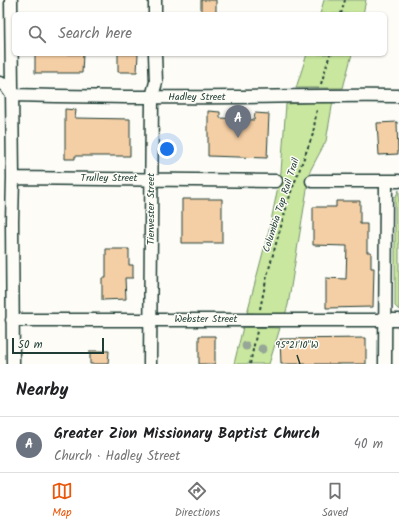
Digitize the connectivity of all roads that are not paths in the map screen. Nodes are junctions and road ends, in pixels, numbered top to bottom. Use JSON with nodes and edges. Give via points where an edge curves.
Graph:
{"nodes":[{"id":1,"x":11,"y":0,"type":"edge"},
{"id":2,"x":155,"y":0,"type":"edge"},
{"id":3,"x":155,"y":12,"type":"edge"},
{"id":4,"x":155,"y":56,"type":"edge"},
{"id":5,"x":0,"y":83,"type":"edge"},
{"id":6,"x":12,"y":95,"type":"junction"},
{"id":7,"x":399,"y":96,"type":"edge"},
{"id":8,"x":152,"y":97,"type":"junction"},
{"id":9,"x":13,"y":178,"type":"junction"},
{"id":10,"x":151,"y":179,"type":"junction"},
{"id":11,"x":276,"y":181,"type":"dead end"},
{"id":12,"x":312,"y":181,"type":"dead end"},
{"id":13,"x":386,"y":181,"type":"junction"},
{"id":14,"x":399,"y":181,"type":"edge"},
{"id":15,"x":6,"y":221,"type":"edge"},
{"id":16,"x":151,"y":319,"type":"junction"},
{"id":17,"x":12,"y":320,"type":"junction"},
{"id":18,"x":386,"y":320,"type":"junction"},
{"id":19,"x":399,"y":320,"type":"edge"},
{"id":20,"x":13,"y":364,"type":"edge"},
{"id":21,"x":150,"y":364,"type":"edge"},
{"id":22,"x":385,"y":364,"type":"edge"}],
"edges":[{"from":1,"to":6,"type":"street"},
{"from":2,"to":3,"type":"street"},
{"from":4,"to":8,"type":"street","name":"Tierwester Street","via":[[156,82]]},
{"from":5,"to":6,"type":"street","via":[[5,85]]},
{"from":6,"to":8,"type":"street","name":"Hadley Street"},
{"from":6,"to":9,"type":"street"},
{"from":7,"to":8,"type":"street","name":"Hadley Street"},
{"from":8,"to":10,"type":"street","name":"Tierwester Street"},
{"from":9,"to":10,"type":"street","name":"Trulley Street"},
{"from":9,"to":15,"type":"street"},
{"from":10,"to":11,"type":"street","name":"Trulley Street"},
{"from":10,"to":16,"type":"street","name":"Tierwester Street"},
{"from":12,"to":13,"type":"street"},
{"from":13,"to":14,"type":"street"},
{"from":13,"to":18,"type":"street"},
{"from":15,"to":17,"type":"street"},
{"from":16,"to":17,"type":"street","name":"Webster Street"},
{"from":16,"to":18,"type":"street","name":"Webster Street"},
{"from":16,"to":21,"type":"street","name":"Tierwester Street"},
{"from":17,"to":20,"type":"street"},
{"from":18,"to":19,"type":"street","name":"Webster Street"},
{"from":18,"to":22,"type":"street"}]}
